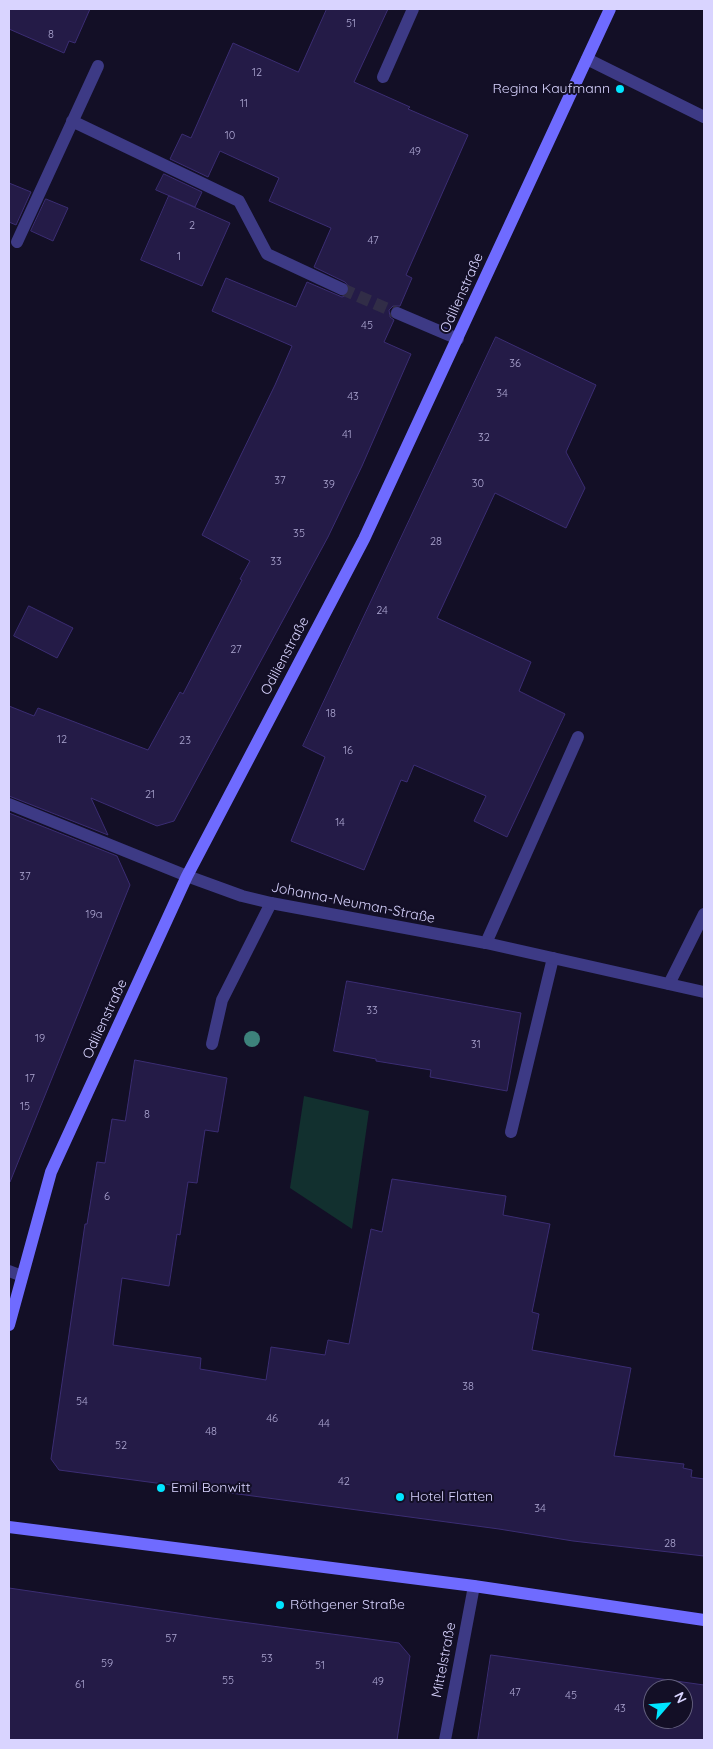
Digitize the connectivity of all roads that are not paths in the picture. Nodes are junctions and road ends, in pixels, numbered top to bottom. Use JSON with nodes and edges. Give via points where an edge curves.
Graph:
{"nodes":[{"id":1,"x":413,"y":9,"type":"edge"},
{"id":2,"x":610,"y":9,"type":"edge"},
{"id":3,"x":587,"y":59,"type":"junction"},
{"id":4,"x":98,"y":66,"type":"dead end"},
{"id":5,"x":383,"y":77,"type":"dead end"},
{"id":6,"x":704,"y":117,"type":"edge"},
{"id":7,"x":72,"y":122,"type":"junction"},
{"id":8,"x":17,"y":242,"type":"dead end"},
{"id":9,"x":342,"y":289,"type":"tunnel mouth"},
{"id":10,"x":397,"y":313,"type":"tunnel mouth"},
{"id":11,"x":458,"y":339,"type":"junction"},
{"id":12,"x":578,"y":737,"type":"dead end"},
{"id":13,"x":9,"y":804,"type":"edge"},
{"id":14,"x":187,"y":876,"type":"junction"},
{"id":15,"x":271,"y":903,"type":"junction"},
{"id":16,"x":704,"y":914,"type":"edge"},
{"id":17,"x":486,"y":943,"type":"junction"},
{"id":18,"x":553,"y":958,"type":"junction"},
{"id":19,"x":669,"y":984,"type":"junction"},
{"id":20,"x":704,"y":992,"type":"edge"},
{"id":21,"x":212,"y":1044,"type":"dead end"},
{"id":22,"x":511,"y":1132,"type":"dead end"},
{"id":23,"x":9,"y":1271,"type":"edge"},
{"id":24,"x":22,"y":1276,"type":"junction"},
{"id":25,"x":9,"y":1325,"type":"edge"},
{"id":26,"x":9,"y":1527,"type":"edge"},
{"id":27,"x":474,"y":1586,"type":"junction"},
{"id":28,"x":704,"y":1620,"type":"edge"},
{"id":29,"x":446,"y":1740,"type":"edge"}],
"edges":[{"from":1,"to":5,"type":"street"},
{"from":2,"to":3,"type":"main road","name":"Odilienstraße"},
{"from":3,"to":6,"type":"street"},
{"from":3,"to":11,"type":"main road","name":"Odilienstraße"},
{"from":4,"to":7,"type":"street"},
{"from":7,"to":8,"type":"street"},
{"from":7,"to":9,"type":"street","via":[[238,201],[266,254]]},
{"from":10,"to":11,"type":"street"},
{"from":11,"to":14,"type":"main road","name":"Odilienstraße","via":[[364,539]]},
{"from":12,"to":17,"type":"street"},
{"from":13,"to":14,"type":"street","name":"Johanna-Neuman-Straße"},
{"from":14,"to":15,"type":"street","name":"Johanna-Neuman-Straße"},
{"from":14,"to":24,"type":"main road","name":"Odilienstraße","via":[[52,1172]]},
{"from":15,"to":17,"type":"street","name":"Johanna-Neuman-Straße"},
{"from":15,"to":21,"type":"street","via":[[222,1000]]},
{"from":16,"to":19,"type":"street"},
{"from":17,"to":18,"type":"street","name":"Johanna-Neuman-Straße"},
{"from":18,"to":19,"type":"street","name":"Johanna-Neuman-Straße"},
{"from":18,"to":22,"type":"street"},
{"from":19,"to":20,"type":"street","name":"Johanna-Neuman-Straße"},
{"from":23,"to":24,"type":"street"},
{"from":24,"to":25,"type":"main road","name":"Odilienstraße"},
{"from":26,"to":27,"type":"main road"},
{"from":27,"to":28,"type":"main road"},
{"from":27,"to":29,"type":"street","name":"Mittelstraße"}]}
